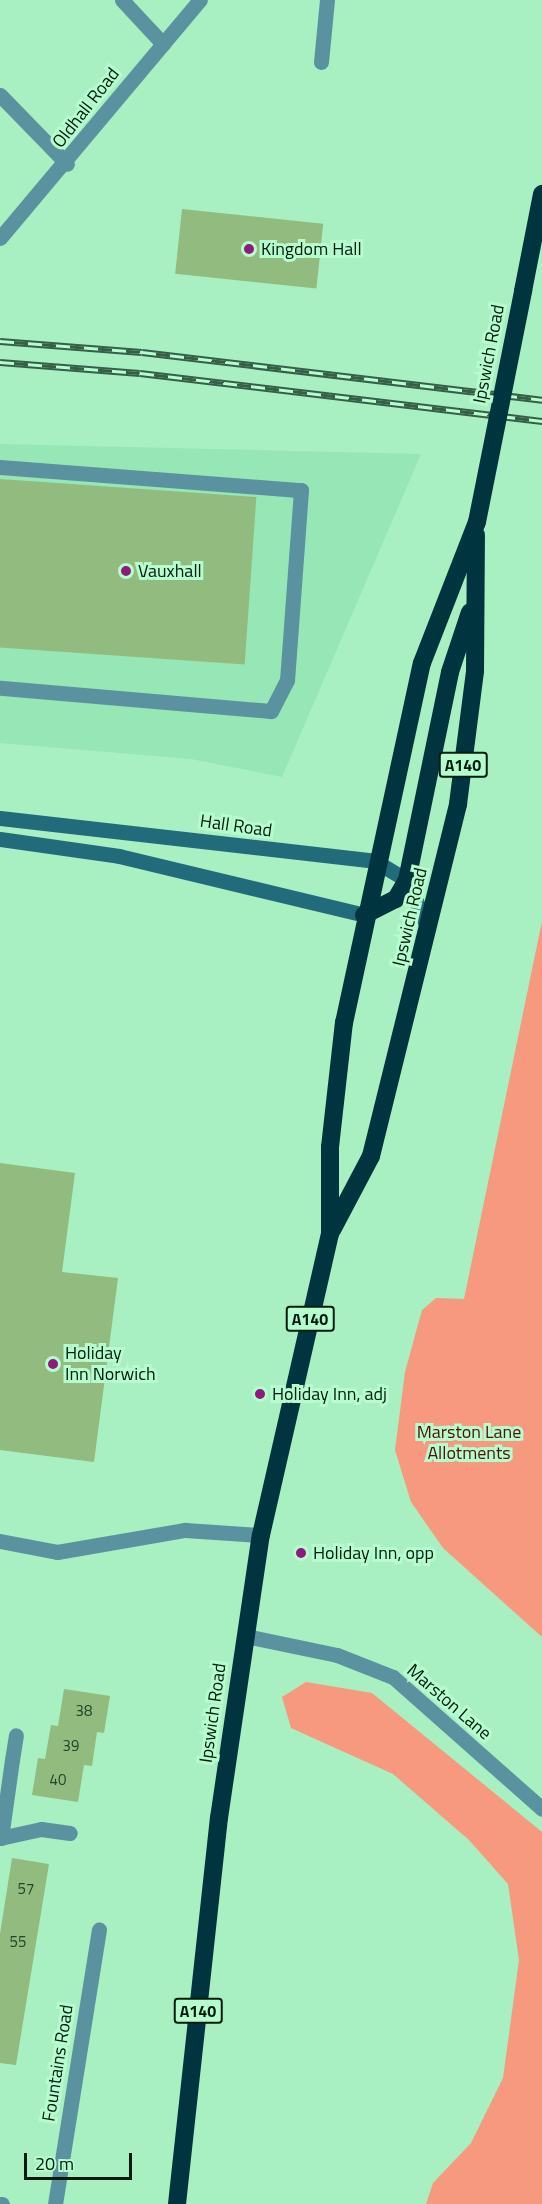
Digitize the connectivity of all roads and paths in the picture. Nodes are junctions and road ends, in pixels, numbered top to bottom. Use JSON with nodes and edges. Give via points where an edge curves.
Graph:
{"nodes":[{"id":1,"x":122,"y":0,"type":"edge"},
{"id":2,"x":200,"y":0,"type":"edge"},
{"id":3,"x":327,"y":0,"type":"edge"},
{"id":4,"x":163,"y":44,"type":"junction"},
{"id":5,"x":321,"y":62,"type":"dead end"},
{"id":6,"x":0,"y":95,"type":"edge"},
{"id":7,"x":67,"y":164,"type":"junction"},
{"id":8,"x":542,"y":194,"type":"edge"},
{"id":9,"x":0,"y":238,"type":"edge"},
{"id":10,"x":0,"y":467,"type":"edge"},
{"id":11,"x":477,"y":522,"type":"junction"},
{"id":12,"x":476,"y":596,"type":"junction"},
{"id":13,"x":0,"y":688,"type":"edge"},
{"id":14,"x":0,"y":818,"type":"edge"},
{"id":15,"x":0,"y":839,"type":"edge"},
{"id":16,"x":375,"y":861,"type":"junction"},
{"id":17,"x":406,"y":880,"type":"junction"},
{"id":18,"x":364,"y":915,"type":"junction"},
{"id":19,"x":428,"y":930,"type":"junction"},
{"id":20,"x":330,"y":1234,"type":"junction"},
{"id":21,"x":261,"y":1535,"type":"junction"},
{"id":22,"x":0,"y":1541,"type":"edge"},
{"id":23,"x":246,"y":1636,"type":"junction"},
{"id":24,"x":16,"y":1735,"type":"dead end"},
{"id":25,"x":542,"y":1809,"type":"edge"},
{"id":26,"x":70,"y":1833,"type":"dead end"},
{"id":27,"x":1,"y":1838,"type":"edge"},
{"id":28,"x":99,"y":1929,"type":"dead end"},
{"id":29,"x":55,"y":2204,"type":"edge"},
{"id":30,"x":177,"y":2204,"type":"edge"}],
"edges":[{"from":1,"to":4,"type":"street"},
{"from":2,"to":4,"type":"street","name":"Oldhall Road"},
{"from":3,"to":5,"type":"street"},
{"from":4,"to":7,"type":"street","name":"Oldhall Road"},
{"from":6,"to":7,"type":"street"},
{"from":7,"to":9,"type":"street","name":"Oldhall Road"},
{"from":8,"to":11,"type":"highway","name":"Ipswich Road","number":"A140","bridge":true},
{"from":10,"to":13,"type":"street","via":[[301,490],[287,680],[271,711]]},
{"from":11,"to":12,"type":"highway","name":"Ipswich Road","number":"A140"},
{"from":11,"to":16,"type":"highway","name":"Ipswich Road","number":"A140","via":[[422,663]]},
{"from":12,"to":17,"type":"highway","name":"Ipswich Road","number":"A140","via":[[450,672]]},
{"from":12,"to":19,"type":"highway","name":"Ipswich Road","number":"A140","via":[[475,671],[458,804]]},
{"from":14,"to":16,"type":"street","name":"Hall Road"},
{"from":15,"to":18,"type":"street","via":[[119,856]]},
{"from":16,"to":17,"type":"street","name":"Hall Road"},
{"from":16,"to":18,"type":"highway","name":"Ipswich Road","number":"A140"},
{"from":17,"to":18,"type":"highway","name":"Ipswich Road","number":"A140","via":[[396,899]]},
{"from":17,"to":19,"type":"street"},
{"from":18,"to":20,"type":"highway","name":"Ipswich Road","number":"A140","via":[[340,1050],[330,1147]]},
{"from":19,"to":20,"type":"highway","name":"Ipswich Road","number":"A140","via":[[371,1156]]},
{"from":20,"to":21,"type":"highway","name":"Ipswich Road","number":"A140"},
{"from":21,"to":22,"type":"street","via":[[185,1530],[57,1551]]},
{"from":21,"to":23,"type":"highway","name":"Ipswich Road","number":"A140"},
{"from":23,"to":25,"type":"street","name":"Marston Lane","via":[[337,1655],[393,1677]]},
{"from":23,"to":30,"type":"highway","name":"Ipswich Road","number":"A140","via":[[219,1818]]},
{"from":24,"to":27,"type":"street"},
{"from":26,"to":27,"type":"street","via":[[41,1829]]},
{"from":28,"to":29,"type":"street","name":"Fountains Road"}]}
